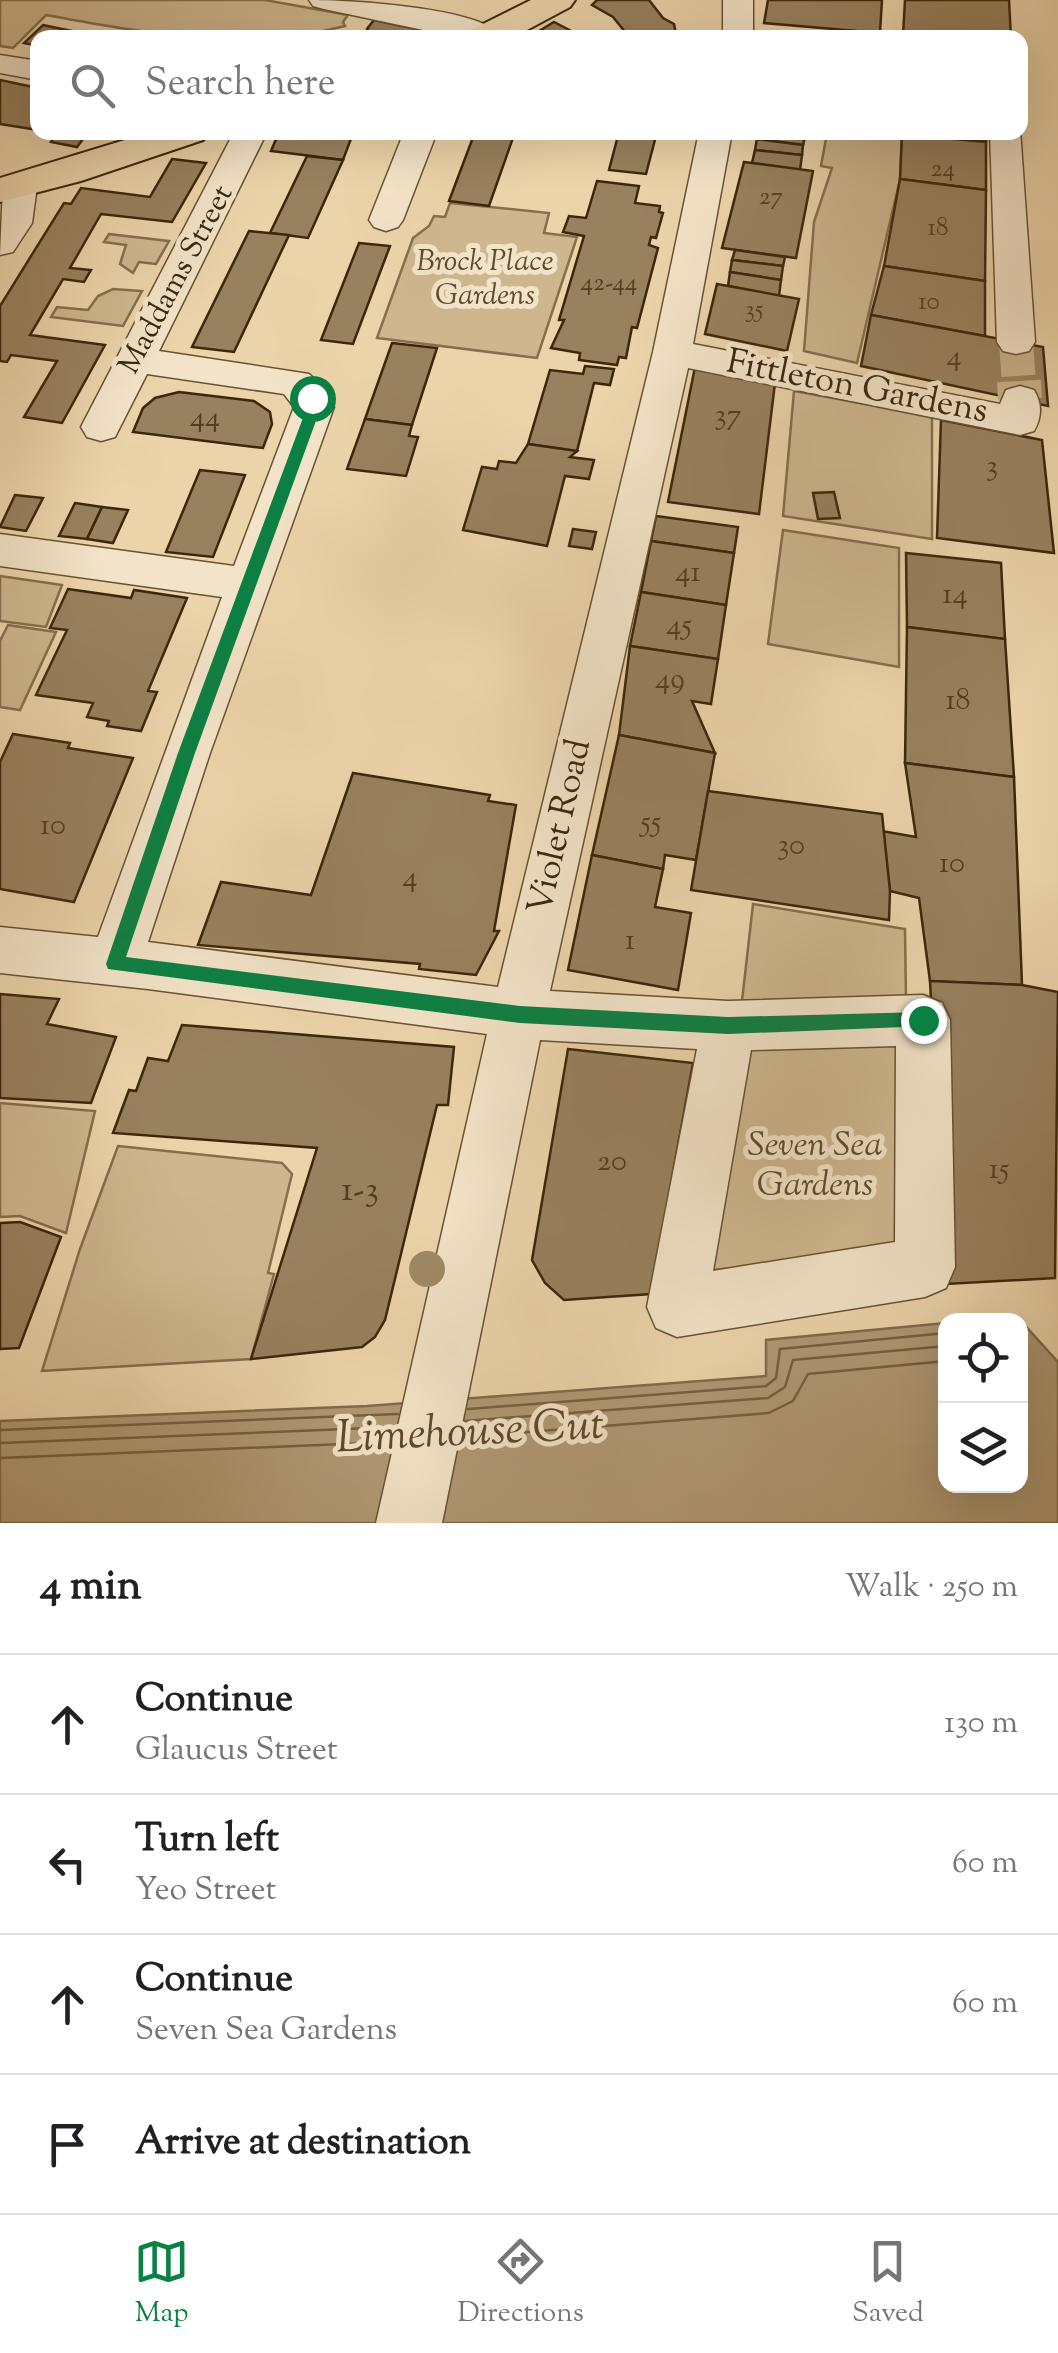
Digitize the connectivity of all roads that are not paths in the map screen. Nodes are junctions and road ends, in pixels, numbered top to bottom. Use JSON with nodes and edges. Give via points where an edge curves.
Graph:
{"nodes":[{"id":1,"x":324,"y":0,"type":"edge"},
{"id":2,"x":558,"y":0,"type":"edge"},
{"id":3,"x":738,"y":0,"type":"edge"},
{"id":4,"x":408,"y":7,"type":"edge"},
{"id":5,"x":467,"y":30,"type":"edge"},
{"id":6,"x":499,"y":30,"type":"edge"},
{"id":7,"x":738,"y":30,"type":"edge"},
{"id":8,"x":0,"y":64,"type":"edge"},
{"id":9,"x":30,"y":70,"type":"edge"},
{"id":10,"x":164,"y":140,"type":"edge"},
{"id":11,"x":247,"y":140,"type":"edge"},
{"id":12,"x":418,"y":140,"type":"edge"},
{"id":13,"x":714,"y":140,"type":"edge"},
{"id":14,"x":1006,"y":140,"type":"edge"},
{"id":15,"x":10,"y":188,"type":"edge"},
{"id":16,"x":386,"y":220,"type":"dead end"},
{"id":17,"x":0,"y":244,"type":"edge"},
{"id":18,"x":1016,"y":342,"type":"tunnel mouth"},
{"id":19,"x":672,"y":352,"type":"junction"},
{"id":20,"x":135,"y":360,"type":"junction"},
{"id":21,"x":1021,"y":419,"type":"dead end"},
{"id":22,"x":100,"y":427,"type":"dead end"},
{"id":23,"x":0,"y":550,"type":"edge"},
{"id":24,"x":248,"y":584,"type":"junction"},
{"id":25,"x":0,"y":950,"type":"edge"},
{"id":26,"x":115,"y":964,"type":"junction"},
{"id":27,"x":520,"y":1014,"type":"junction"},
{"id":28,"x":728,"y":1026,"type":"junction"},
{"id":29,"x":409,"y":1523,"type":"edge"}],
"edges":[{"from":1,"to":4,"type":"street"},
{"from":2,"to":6,"type":"main road"},
{"from":3,"to":7,"type":"street"},
{"from":4,"to":5,"type":"street"},
{"from":8,"to":9,"type":"street"},
{"from":10,"to":15,"type":"main road"},
{"from":11,"to":20,"type":"street","name":"Maddams Street"},
{"from":12,"to":16,"type":"street"},
{"from":13,"to":19,"type":"street","name":"Violet Road"},
{"from":14,"to":18,"type":"street"},
{"from":15,"to":17,"type":"street","via":[[14,223]]},
{"from":19,"to":21,"type":"street","name":"Fittleton Gardens"},
{"from":19,"to":27,"type":"street","name":"Violet Road"},
{"from":20,"to":22,"type":"street","name":"Maddams Street"},
{"from":20,"to":24,"type":"street","via":[[295,383],[312,398]]},
{"from":23,"to":24,"type":"street"},
{"from":24,"to":26,"type":"street"},
{"from":25,"to":26,"type":"street"},
{"from":26,"to":27,"type":"street"},
{"from":27,"to":28,"type":"street"},
{"from":27,"to":29,"type":"street","name":"Violet Road"},
{"from":28,"to":28,"type":"street","via":[[923,1020],[925,1267],[677,1308]]}]}
